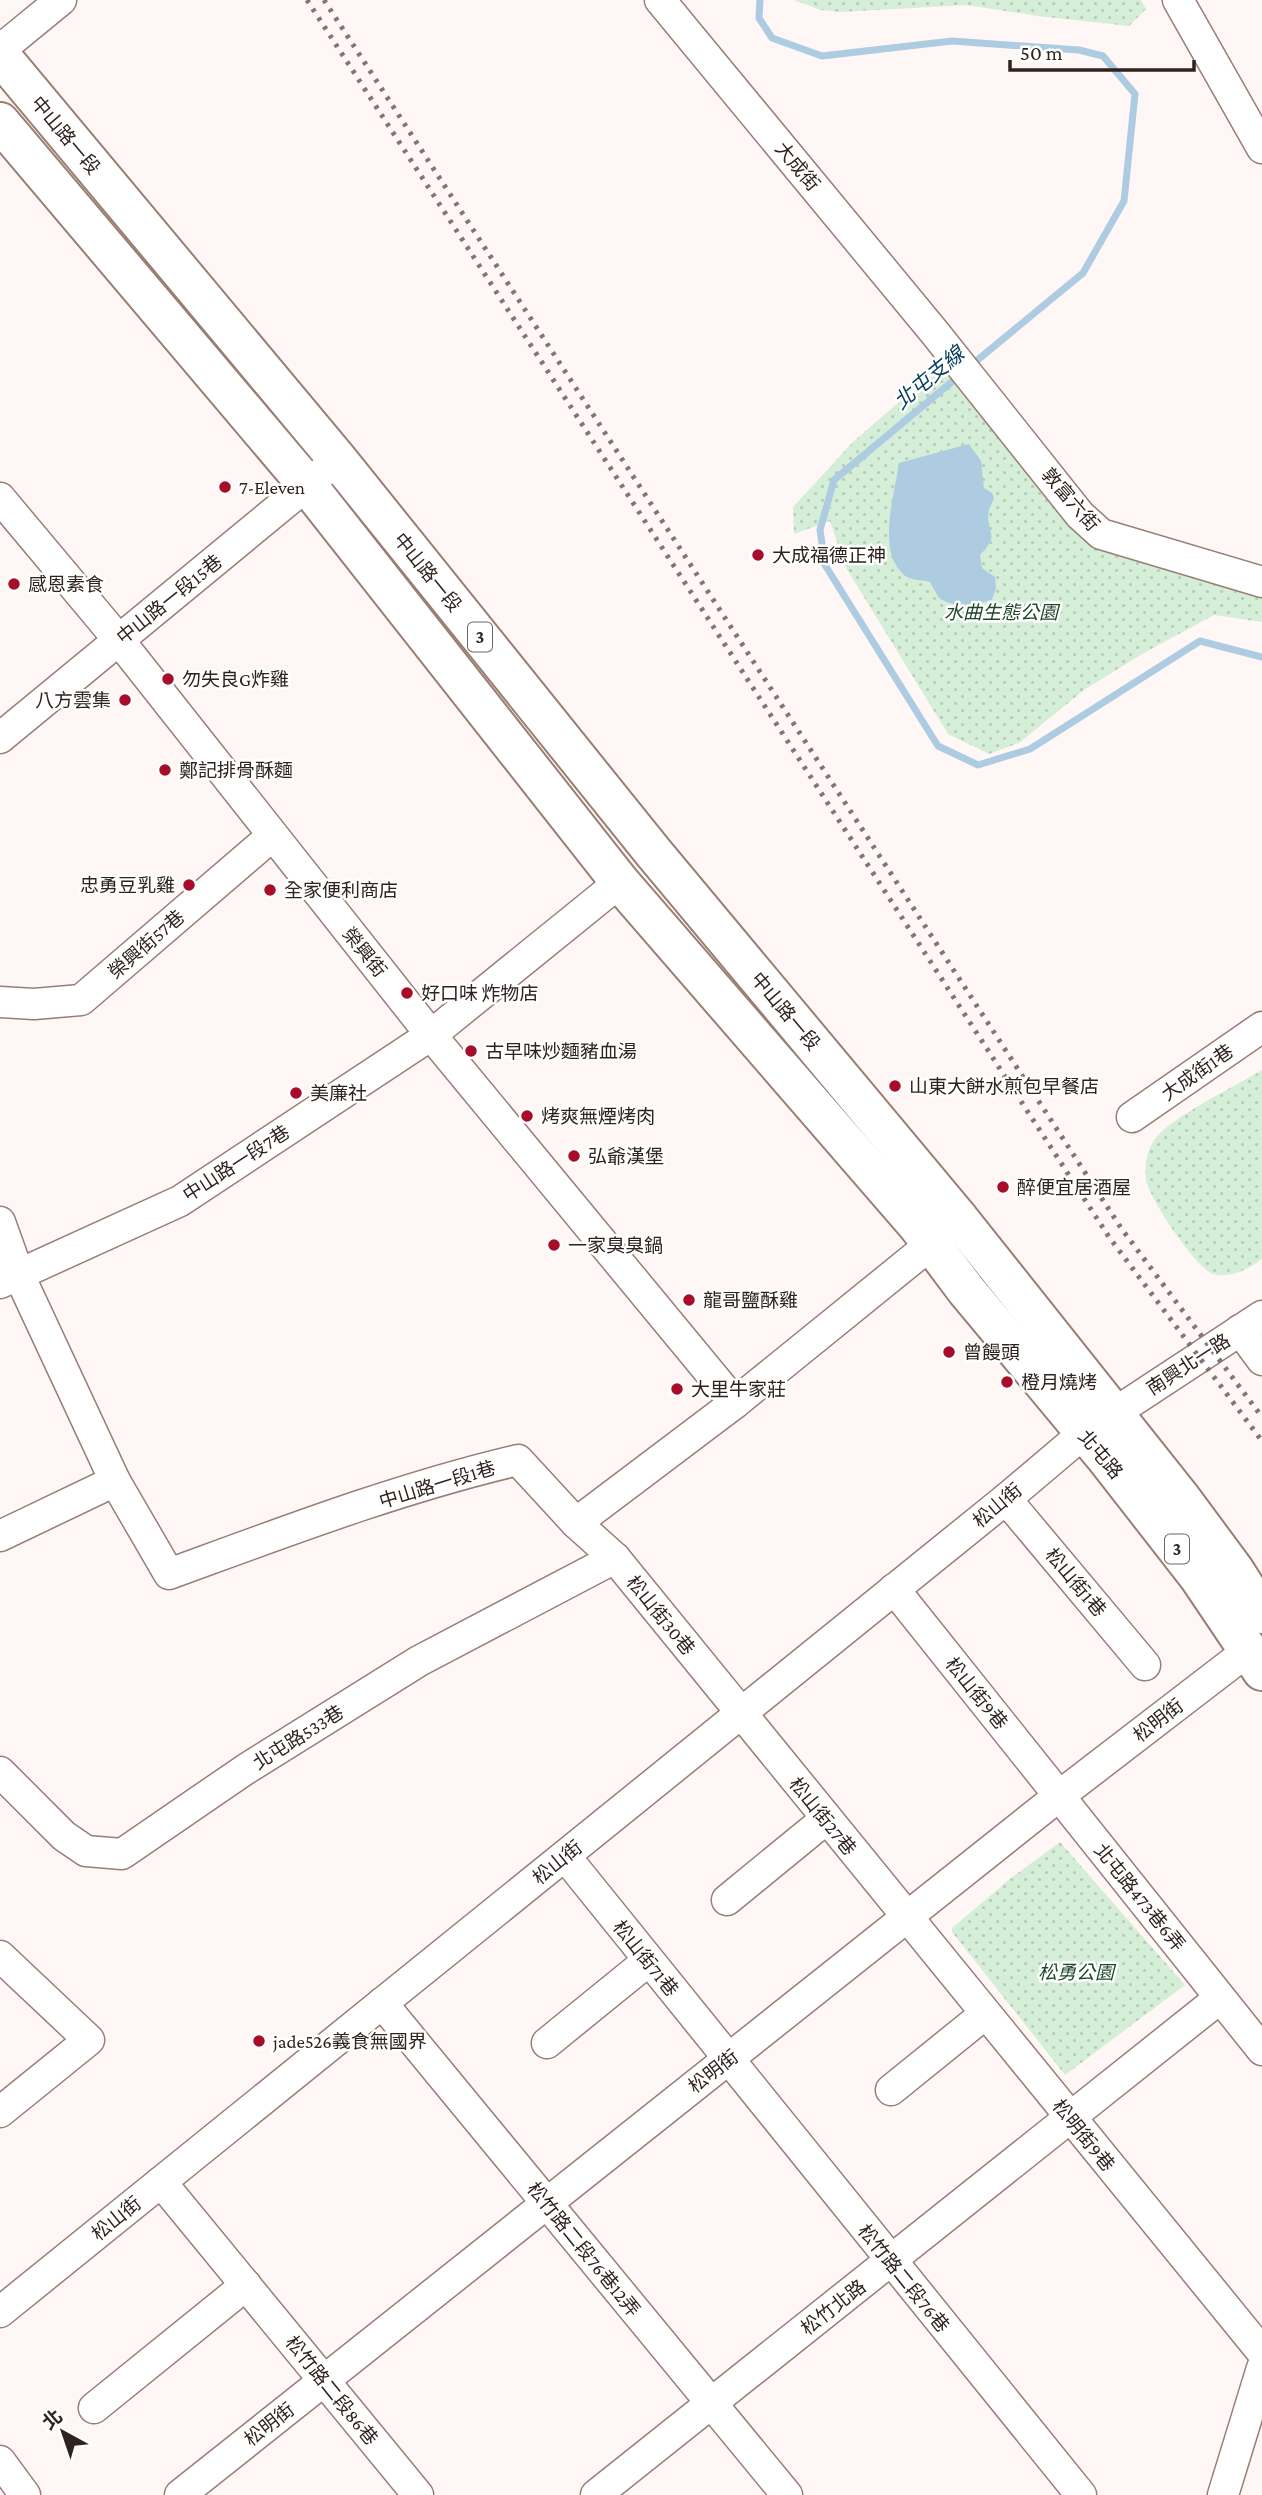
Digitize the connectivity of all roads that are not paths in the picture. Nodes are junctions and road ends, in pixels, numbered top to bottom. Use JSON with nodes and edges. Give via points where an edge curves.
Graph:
{"nodes":[{"id":1,"x":61,"y":0,"type":"edge"},
{"id":2,"x":660,"y":0,"type":"edge"},
{"id":3,"x":1178,"y":0,"type":"edge"},
{"id":4,"x":0,"y":50,"type":"edge"},
{"id":5,"x":0,"y":55,"type":"edge"},
{"id":6,"x":0,"y":122,"type":"edge"},
{"id":7,"x":1262,"y":148,"type":"edge"},
{"id":8,"x":935,"y":333,"type":"joint"},
{"id":9,"x":338,"y":460,"type":"junction"},
{"id":10,"x":308,"y":486,"type":"junction"},
{"id":11,"x":0,"y":498,"type":"edge"},
{"id":12,"x":1262,"y":582,"type":"edge"},
{"id":13,"x":118,"y":639,"type":"junction"},
{"id":14,"x":0,"y":738,"type":"edge"},
{"id":15,"x":272,"y":836,"type":"junction"},
{"id":16,"x":620,"y":882,"type":"junction"},
{"id":17,"x":0,"y":1002,"type":"edge"},
{"id":18,"x":1262,"y":1027,"type":"edge"},
{"id":19,"x":431,"y":1034,"type":"junction"},
{"id":20,"x":1132,"y":1116,"type":"dead end"},
{"id":21,"x":0,"y":1222,"type":"edge"},
{"id":22,"x":946,"y":1232,"type":"junction"},
{"id":23,"x":9,"y":1279,"type":"edge"},
{"id":24,"x":1251,"y":1323,"type":"edge"},
{"id":25,"x":1262,"y":1360,"type":"edge"},
{"id":26,"x":735,"y":1403,"type":"junction"},
{"id":27,"x":1099,"y":1423,"type":"junction"},
{"id":28,"x":115,"y":1480,"type":"junction"},
{"id":29,"x":1006,"y":1499,"type":"junction"},
{"id":30,"x":576,"y":1523,"type":"junction"},
{"id":31,"x":0,"y":1536,"type":"edge"},
{"id":32,"x":615,"y":1558,"type":"junction"},
{"id":33,"x":894,"y":1589,"type":"junction"},
{"id":34,"x":1262,"y":1614,"type":"edge"},
{"id":35,"x":1255,"y":1660,"type":"edge"},
{"id":36,"x":1145,"y":1665,"type":"dead end"},
{"id":37,"x":741,"y":1713,"type":"junction"},
{"id":38,"x":0,"y":1772,"type":"edge"},
{"id":39,"x":1059,"y":1796,"type":"junction"},
{"id":40,"x":826,"y":1819,"type":"junction"},
{"id":41,"x":565,"y":1856,"type":"junction"},
{"id":42,"x":727,"y":1900,"type":"dead end"},
{"id":43,"x":907,"y":1918,"type":"junction"},
{"id":44,"x":0,"y":1956,"type":"edge"},
{"id":45,"x":648,"y":1961,"type":"junction"},
{"id":46,"x":1220,"y":1998,"type":"junction"},
{"id":47,"x":382,"y":2003,"type":"junction"},
{"id":48,"x":985,"y":2014,"type":"junction"},
{"id":49,"x":547,"y":2043,"type":"dead end"},
{"id":50,"x":1262,"y":2050,"type":"edge"},
{"id":51,"x":728,"y":2059,"type":"junction"},
{"id":52,"x":891,"y":2090,"type":"dead end"},
{"id":53,"x":0,"y":2112,"type":"edge"},
{"id":54,"x":1070,"y":2118,"type":"junction"},
{"id":55,"x":161,"y":2182,"type":"junction"},
{"id":56,"x":547,"y":2203,"type":"junction"},
{"id":57,"x":890,"y":2261,"type":"junction"},
{"id":58,"x":246,"y":2285,"type":"junction"},
{"id":59,"x":0,"y":2312,"type":"edge"},
{"id":60,"x":1262,"y":2352,"type":"edge"},
{"id":61,"x":1262,"y":2368,"type":"edge"},
{"id":62,"x":324,"y":2381,"type":"junction"},
{"id":63,"x":711,"y":2403,"type":"junction"},
{"id":64,"x":94,"y":2408,"type":"dead end"},
{"id":65,"x":0,"y":2462,"type":"edge"},
{"id":66,"x":25,"y":2495,"type":"edge"},
{"id":67,"x":180,"y":2495,"type":"edge"},
{"id":68,"x":418,"y":2495,"type":"edge"},
{"id":69,"x":596,"y":2495,"type":"edge"},
{"id":70,"x":787,"y":2495,"type":"edge"},
{"id":71,"x":1080,"y":2495,"type":"edge"},
{"id":72,"x":1223,"y":2495,"type":"edge"}],
"edges":[{"from":1,"to":4,"type":"street"},
{"from":2,"to":8,"type":"street","name":"大成街"},
{"from":3,"to":7,"type":"street"},
{"from":5,"to":9,"type":"main road","name":"中山路一段","number":"3"},
{"from":6,"to":10,"type":"main road","number":"3"},
{"from":8,"to":12,"type":"street","name":"敦富六街","via":[[1080,516],[1101,534]]},
{"from":9,"to":10,"type":"street","name":"中山路一段15巷"},
{"from":9,"to":22,"type":"main road","name":"中山路一段","number":"3","via":[[653,852]]},
{"from":10,"to":13,"type":"street","name":"中山路一段15巷"},
{"from":10,"to":16,"type":"main road","number":"3"},
{"from":11,"to":13,"type":"street","name":"榮興街"},
{"from":13,"to":14,"type":"street","name":"中山路一段15巷"},
{"from":13,"to":15,"type":"street","name":"榮興街"},
{"from":15,"to":17,"type":"street","name":"榮興街57巷","via":[[81,1000]]},
{"from":15,"to":19,"type":"street","name":"榮興街"},
{"from":16,"to":19,"type":"street","name":"中山路一段7巷"},
{"from":16,"to":22,"type":"main road","number":"3"},
{"from":18,"to":20,"type":"street","name":"大成街1巷"},
{"from":19,"to":23,"type":"street","name":"中山路一段7巷","via":[[180,1201]]},
{"from":19,"to":26,"type":"street","name":"榮興街"},
{"from":21,"to":23,"type":"street","name":"中山路一段1巷"},
{"from":22,"to":26,"type":"street"},
{"from":22,"to":27,"type":"main road","name":"北屯路","number":"3","via":[[966,1290]]},
{"from":23,"to":28,"type":"street","name":"中山路一段1巷"},
{"from":24,"to":25,"type":"street"},
{"from":24,"to":27,"type":"street","name":"南興北一路"},
{"from":26,"to":30,"type":"street"},
{"from":27,"to":29,"type":"street","name":"松山街"},
{"from":27,"to":34,"type":"main road","name":"北屯路","number":"3","via":[[1181,1498]]},
{"from":27,"to":35,"type":"main road","name":"北屯路","number":"3"},
{"from":28,"to":30,"type":"street","name":"中山路一段1巷","via":[[169,1574],[440,1481],[518,1460]]},
{"from":28,"to":31,"type":"street"},
{"from":29,"to":33,"type":"street","name":"松山街"},
{"from":29,"to":36,"type":"street","name":"松山街1巷"},
{"from":30,"to":32,"type":"street","name":"松山街30巷"},
{"from":32,"to":37,"type":"street","name":"松山街30巷"},
{"from":32,"to":38,"type":"street","name":"北屯路533巷","via":[[419,1661],[246,1769],[122,1854],[86,1851],[64,1836]]},
{"from":33,"to":37,"type":"street","name":"松山街"},
{"from":33,"to":39,"type":"street","name":"松山街9巷"},
{"from":35,"to":39,"type":"street","name":"松明街"},
{"from":37,"to":40,"type":"street","name":"松山街27巷"},
{"from":37,"to":41,"type":"street","name":"松山街"},
{"from":39,"to":43,"type":"street","name":"松明街"},
{"from":39,"to":46,"type":"street","name":"北屯路473巷6弄"},
{"from":40,"to":42,"type":"street"},
{"from":40,"to":43,"type":"street","name":"松山街27巷"},
{"from":41,"to":45,"type":"street","name":"松山街71巷"},
{"from":41,"to":47,"type":"street","name":"松山街"},
{"from":43,"to":48,"type":"street","name":"松明街9巷"},
{"from":43,"to":51,"type":"street","name":"松明街"},
{"from":44,"to":53,"type":"street","via":[[89,2040]]},
{"from":45,"to":49,"type":"street"},
{"from":45,"to":51,"type":"street","name":"松山街71巷"},
{"from":46,"to":50,"type":"street","name":"北屯路473巷6弄"},
{"from":46,"to":54,"type":"street"},
{"from":47,"to":55,"type":"street","name":"松山街"},
{"from":47,"to":56,"type":"street","name":"松竹路二段76巷12弄"},
{"from":48,"to":52,"type":"street"},
{"from":48,"to":54,"type":"street","name":"松明街9巷"},
{"from":51,"to":56,"type":"street","name":"松明街"},
{"from":51,"to":57,"type":"street","name":"松竹路二段76巷"},
{"from":54,"to":57,"type":"street","name":"松竹北路"},
{"from":54,"to":60,"type":"street","name":"松明街9巷"},
{"from":55,"to":58,"type":"street","name":"松竹路二段86巷"},
{"from":55,"to":59,"type":"street","name":"松山街"},
{"from":56,"to":62,"type":"street","name":"松明街"},
{"from":56,"to":63,"type":"street","name":"松竹路二段76巷12弄"},
{"from":57,"to":63,"type":"street","name":"松竹北路"},
{"from":57,"to":71,"type":"street","name":"松竹路二段76巷"},
{"from":58,"to":62,"type":"street","name":"松竹路二段86巷"},
{"from":58,"to":64,"type":"street"},
{"from":61,"to":72,"type":"street"},
{"from":62,"to":67,"type":"street","name":"松明街"},
{"from":62,"to":68,"type":"street","name":"松竹路二段86巷"},
{"from":63,"to":69,"type":"street","name":"松竹北路"},
{"from":63,"to":70,"type":"street","name":"松竹路二段76巷12弄"},
{"from":65,"to":66,"type":"street"}]}
